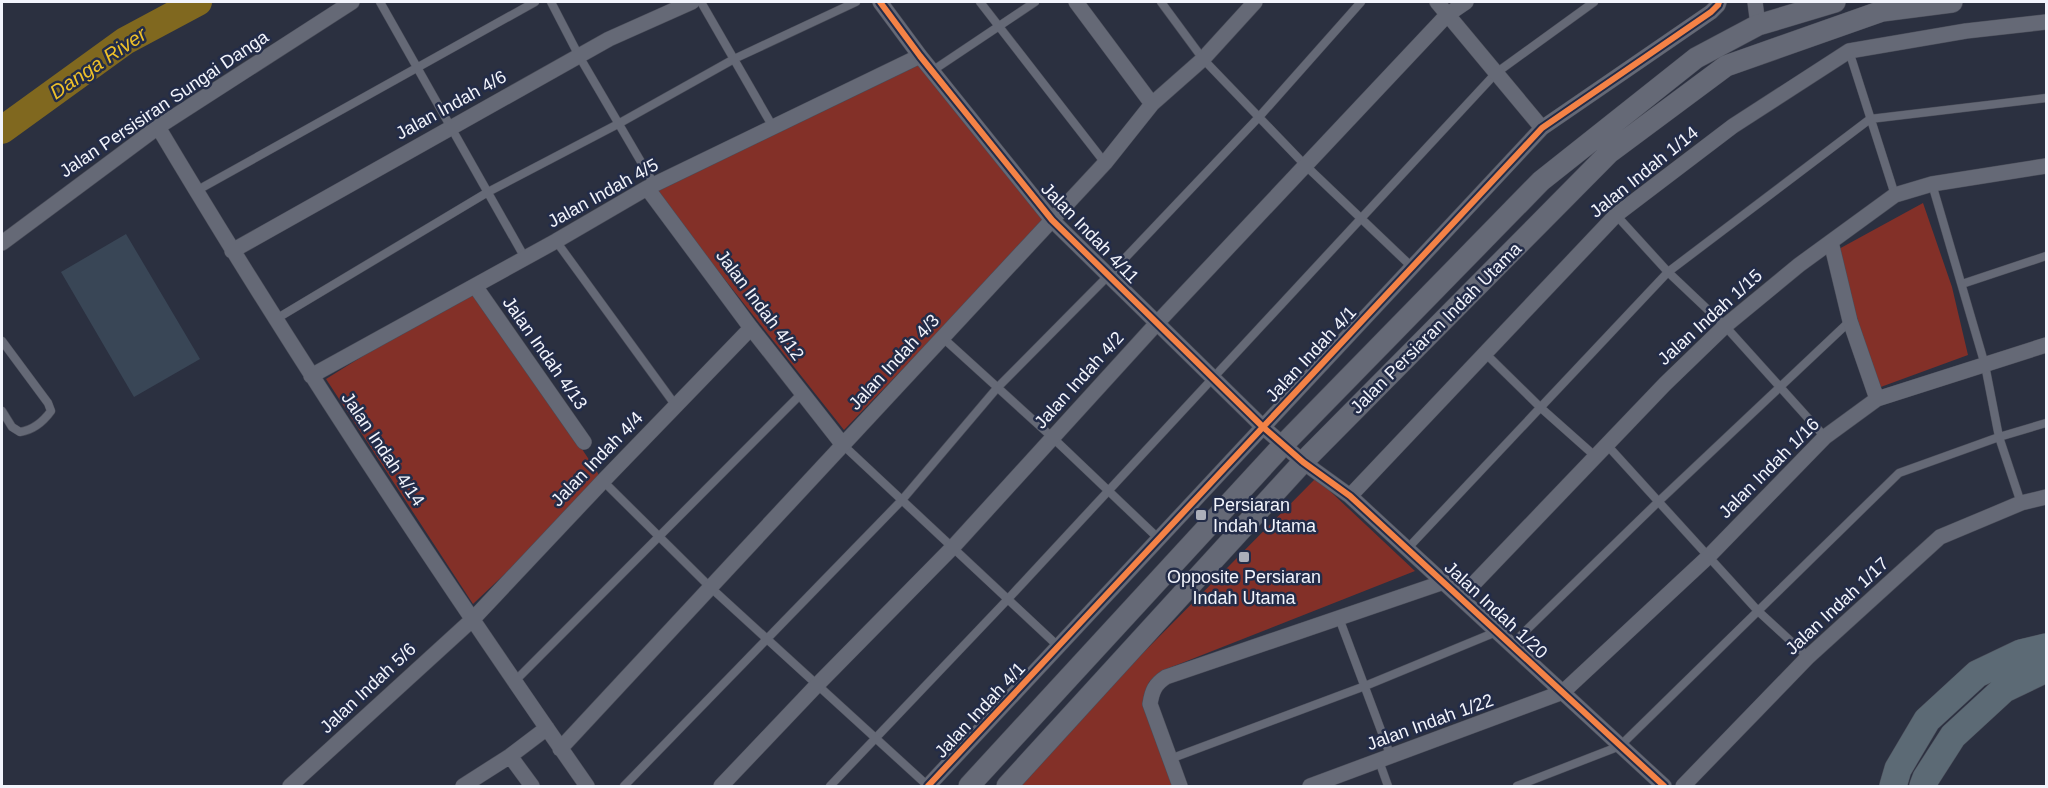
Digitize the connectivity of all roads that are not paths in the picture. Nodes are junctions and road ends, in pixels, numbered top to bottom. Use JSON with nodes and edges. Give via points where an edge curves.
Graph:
{"nodes":[{"id":1,"x":352,"y":2,"type":"edge"},
{"id":2,"x":380,"y":2,"type":"edge"},
{"id":3,"x":536,"y":2,"type":"edge"},
{"id":4,"x":551,"y":2,"type":"edge"},
{"id":5,"x":692,"y":2,"type":"edge"},
{"id":6,"x":701,"y":2,"type":"edge"},
{"id":7,"x":856,"y":2,"type":"edge"},
{"id":8,"x":880,"y":2,"type":"edge"},
{"id":9,"x":980,"y":2,"type":"edge"},
{"id":10,"x":1035,"y":2,"type":"edge"},
{"id":11,"x":1076,"y":2,"type":"edge"},
{"id":12,"x":1161,"y":2,"type":"edge"},
{"id":13,"x":1255,"y":2,"type":"edge"},
{"id":14,"x":1361,"y":2,"type":"edge"},
{"id":15,"x":1437,"y":2,"type":"edge"},
{"id":16,"x":1466,"y":2,"type":"edge"},
{"id":17,"x":1594,"y":2,"type":"edge"},
{"id":18,"x":1719,"y":2,"type":"edge"},
{"id":19,"x":1755,"y":2,"type":"edge"},
{"id":20,"x":1835,"y":2,"type":"edge"},
{"id":21,"x":1952,"y":2,"type":"edge"},
{"id":22,"x":1447,"y":15,"type":"junction"},
{"id":23,"x":2046,"y":22,"type":"edge"},
{"id":24,"x":1758,"y":25,"type":"junction"},
{"id":25,"x":999,"y":26,"type":"junction"},
{"id":26,"x":1849,"y":51,"type":"junction"},
{"id":27,"x":579,"y":56,"type":"junction"},
{"id":28,"x":920,"y":56,"type":"junction"},
{"id":29,"x":734,"y":59,"type":"junction"},
{"id":30,"x":1203,"y":59,"type":"junction"},
{"id":31,"x":417,"y":66,"type":"junction"},
{"id":32,"x":932,"y":71,"type":"junction"},
{"id":33,"x":1496,"y":74,"type":"junction"},
{"id":34,"x":2046,"y":98,"type":"edge"},
{"id":35,"x":1152,"y":104,"type":"junction"},
{"id":36,"x":1259,"y":117,"type":"junction"},
{"id":37,"x":1870,"y":119,"type":"junction"},
{"id":38,"x":618,"y":124,"type":"junction"},
{"id":39,"x":158,"y":127,"type":"junction"},
{"id":40,"x":452,"y":127,"type":"junction"},
{"id":41,"x":773,"y":127,"type":"junction"},
{"id":42,"x":1542,"y":128,"type":"junction"},
{"id":43,"x":1105,"y":164,"type":"junction"},
{"id":44,"x":1305,"y":165,"type":"junction"},
{"id":45,"x":2046,"y":166,"type":"edge"},
{"id":46,"x":1932,"y":184,"type":"junction"},
{"id":47,"x":651,"y":186,"type":"junction"},
{"id":48,"x":196,"y":191,"type":"junction"},
{"id":49,"x":488,"y":192,"type":"junction"},
{"id":50,"x":1895,"y":195,"type":"junction"},
{"id":51,"x":1616,"y":214,"type":"junction"},
{"id":52,"x":1362,"y":219,"type":"junction"},
{"id":53,"x":1052,"y":220,"type":"junction"},
{"id":54,"x":556,"y":241,"type":"junction"},
{"id":55,"x":2,"y":243,"type":"edge"},
{"id":56,"x":1831,"y":243,"type":"junction"},
{"id":57,"x":232,"y":251,"type":"junction"},
{"id":58,"x":2046,"y":256,"type":"edge"},
{"id":59,"x":525,"y":258,"type":"junction"},
{"id":60,"x":1413,"y":268,"type":"junction"},
{"id":61,"x":1668,"y":272,"type":"junction"},
{"id":62,"x":1109,"y":275,"type":"junction"},
{"id":63,"x":1962,"y":284,"type":"junction"},
{"id":64,"x":475,"y":286,"type":"junction"},
{"id":65,"x":276,"y":319,"type":"junction"},
{"id":66,"x":1850,"y":321,"type":"junction"},
{"id":67,"x":1158,"y":322,"type":"junction"},
{"id":68,"x":1725,"y":326,"type":"junction"},
{"id":69,"x":751,"y":328,"type":"junction"},
{"id":70,"x":942,"y":338,"type":"junction"},
{"id":71,"x":2,"y":341,"type":"edge"},
{"id":72,"x":2046,"y":345,"type":"edge"},
{"id":73,"x":1485,"y":353,"type":"junction"},
{"id":74,"x":1985,"y":365,"type":"junction"},
{"id":75,"x":311,"y":376,"type":"junction"},
{"id":76,"x":1214,"y":378,"type":"junction"},
{"id":77,"x":1781,"y":387,"type":"junction"},
{"id":78,"x":998,"y":388,"type":"junction"},
{"id":79,"x":803,"y":393,"type":"junction"},
{"id":80,"x":1877,"y":399,"type":"junction"},
{"id":81,"x":676,"y":406,"type":"junction"},
{"id":82,"x":1541,"y":408,"type":"junction"},
{"id":83,"x":2,"y":411,"type":"edge"},
{"id":84,"x":2046,"y":423,"type":"edge"},
{"id":85,"x":1263,"y":427,"type":"junction"},
{"id":86,"x":1999,"y":436,"type":"junction"},
{"id":87,"x":1825,"y":437,"type":"junction"},
{"id":88,"x":1053,"y":438,"type":"junction"},
{"id":89,"x":584,"y":442,"type":"dead end"},
{"id":90,"x":843,"y":445,"type":"junction"},
{"id":91,"x":1283,"y":445,"type":"junction"},
{"id":92,"x":1607,"y":445,"type":"junction"},
{"id":93,"x":1595,"y":456,"type":"junction"},
{"id":94,"x":1303,"y":462,"type":"junction"},
{"id":95,"x":603,"y":481,"type":"junction"},
{"id":96,"x":1108,"y":490,"type":"junction"},
{"id":97,"x":1350,"y":496,"type":"junction"},
{"id":98,"x":2046,"y":497,"type":"edge"},
{"id":99,"x":903,"y":501,"type":"junction"},
{"id":100,"x":1658,"y":502,"type":"junction"},
{"id":101,"x":2021,"y":503,"type":"junction"},
{"id":102,"x":660,"y":538,"type":"junction"},
{"id":103,"x":1160,"y":539,"type":"junction"},
{"id":104,"x":953,"y":547,"type":"junction"},
{"id":105,"x":1408,"y":548,"type":"junction"},
{"id":106,"x":1709,"y":556,"type":"junction"},
{"id":107,"x":1444,"y":582,"type":"junction"},
{"id":108,"x":710,"y":587,"type":"junction"},
{"id":109,"x":1461,"y":597,"type":"junction"},
{"id":110,"x":1008,"y":599,"type":"junction"},
{"id":111,"x":1758,"y":611,"type":"junction"},
{"id":112,"x":1339,"y":618,"type":"junction"},
{"id":113,"x":473,"y":619,"type":"junction"},
{"id":114,"x":1496,"y":632,"type":"junction"},
{"id":115,"x":769,"y":639,"type":"junction"},
{"id":116,"x":1510,"y":646,"type":"junction"},
{"id":117,"x":1060,"y":647,"type":"junction"},
{"id":118,"x":2046,"y":647,"type":"edge"},
{"id":119,"x":1808,"y":657,"type":"junction"},
{"id":120,"x":2046,"y":669,"type":"edge"},
{"id":121,"x":515,"y":681,"type":"junction"},
{"id":122,"x":817,"y":685,"type":"junction"},
{"id":123,"x":1365,"y":686,"type":"junction"},
{"id":124,"x":1563,"y":692,"type":"junction"},
{"id":125,"x":547,"y":728,"type":"junction"},
{"id":126,"x":876,"y":738,"type":"junction"},
{"id":127,"x":1620,"y":746,"type":"junction"},
{"id":128,"x":560,"y":748,"type":"junction"},
{"id":129,"x":510,"y":756,"type":"junction"},
{"id":130,"x":1170,"y":759,"type":"junction"},
{"id":131,"x":1385,"y":759,"type":"junction"},
{"id":132,"x":290,"y":786,"type":"edge"},
{"id":133,"x":463,"y":786,"type":"edge"},
{"id":134,"x":531,"y":786,"type":"edge"},
{"id":135,"x":587,"y":786,"type":"edge"},
{"id":136,"x":624,"y":786,"type":"edge"},
{"id":137,"x":721,"y":786,"type":"edge"},
{"id":138,"x":830,"y":786,"type":"edge"},
{"id":139,"x":928,"y":786,"type":"edge"},
{"id":140,"x":969,"y":786,"type":"edge"},
{"id":141,"x":1008,"y":786,"type":"edge"},
{"id":142,"x":1180,"y":786,"type":"edge"},
{"id":143,"x":1310,"y":786,"type":"edge"},
{"id":144,"x":1388,"y":786,"type":"edge"},
{"id":145,"x":1517,"y":786,"type":"edge"},
{"id":146,"x":1664,"y":786,"type":"edge"},
{"id":147,"x":1683,"y":786,"type":"edge"},
{"id":148,"x":1893,"y":786,"type":"edge"},
{"id":149,"x":1923,"y":786,"type":"edge"}],
"edges":[{"from":1,"to":39,"type":"street","name":"Jalan Persisiran Sungai Danga"},
{"from":2,"to":31,"type":"lane"},
{"from":3,"to":31,"type":"lane"},
{"from":4,"to":27,"type":"lane"},
{"from":5,"to":27,"type":"street","name":"Jalan Indah 4/6"},
{"from":6,"to":29,"type":"lane"},
{"from":7,"to":29,"type":"lane"},
{"from":8,"to":28,"type":"street","name":"Jalan Indah 4/11"},
{"from":9,"to":25,"type":"lane"},
{"from":10,"to":25,"type":"lane"},
{"from":11,"to":35,"type":"street"},
{"from":12,"to":30,"type":"lane"},
{"from":13,"to":30,"type":"street","name":"Jalan Indah 4/3"},
{"from":14,"to":36,"type":"lane"},
{"from":15,"to":22,"type":"street"},
{"from":16,"to":22,"type":"street","name":"Jalan Indah 4/2"},
{"from":17,"to":33,"type":"lane"},
{"from":18,"to":42,"type":"street","name":"Jalan Indah 4/1","via":[[1711,12]]},
{"from":19,"to":24,"type":"street"},
{"from":20,"to":24,"type":"main road","name":"Jalan Persiaran Indah Utama"},
{"from":21,"to":94,"type":"main road","name":"Jalan Persiaran Indah Utama","via":[[1882,11],[1726,66],[1609,153]]},
{"from":22,"to":33,"type":"street"},
{"from":22,"to":44,"type":"street","name":"Jalan Indah 4/2"},
{"from":23,"to":26,"type":"street","name":"Jalan Indah 1/14"},
{"from":24,"to":91,"type":"main road","name":"Jalan Persiaran Indah Utama","via":[[1696,58],[1541,181]]},
{"from":25,"to":32,"type":"lane"},
{"from":25,"to":43,"type":"lane"},
{"from":26,"to":37,"type":"lane"},
{"from":26,"to":51,"type":"street","name":"Jalan Indah 1/14","via":[[1733,126]]},
{"from":27,"to":38,"type":"lane"},
{"from":27,"to":40,"type":"street","name":"Jalan Indah 4/6"},
{"from":28,"to":32,"type":"street","name":"Jalan Indah 4/11"},
{"from":28,"to":41,"type":"street","name":"Jalan Indah 4/5"},
{"from":29,"to":38,"type":"lane"},
{"from":29,"to":41,"type":"lane"},
{"from":30,"to":35,"type":"street","name":"Jalan Indah 4/3"},
{"from":30,"to":36,"type":"lane"},
{"from":31,"to":40,"type":"lane"},
{"from":31,"to":48,"type":"lane"},
{"from":32,"to":53,"type":"street","name":"Jalan Indah 4/11"},
{"from":33,"to":42,"type":"street"},
{"from":33,"to":52,"type":"lane"},
{"from":34,"to":37,"type":"lane"},
{"from":35,"to":43,"type":"street","name":"Jalan Indah 4/3"},
{"from":36,"to":44,"type":"lane"},
{"from":36,"to":62,"type":"lane"},
{"from":37,"to":50,"type":"lane"},
{"from":37,"to":61,"type":"lane"},
{"from":38,"to":47,"type":"lane"},
{"from":38,"to":49,"type":"lane"},
{"from":39,"to":48,"type":"street","name":"Jalan Indah 4/14"},
{"from":39,"to":55,"type":"street","name":"Jalan Persisiran Sungai Danga"},
{"from":40,"to":49,"type":"lane"},
{"from":40,"to":57,"type":"street","name":"Jalan Indah 4/6"},
{"from":41,"to":47,"type":"street","name":"Jalan Indah 4/5"},
{"from":42,"to":60,"type":"street","name":"Jalan Indah 4/1"},
{"from":43,"to":53,"type":"street","name":"Jalan Indah 4/3"},
{"from":44,"to":52,"type":"lane"},
{"from":44,"to":67,"type":"street","name":"Jalan Indah 4/2"},
{"from":45,"to":46,"type":"street","name":"Jalan Indah 1/15"},
{"from":46,"to":50,"type":"street","name":"Jalan Indah 1/15"},
{"from":46,"to":63,"type":"lane"},
{"from":47,"to":54,"type":"street","name":"Jalan Indah 4/5"},
{"from":47,"to":69,"type":"street","name":"Jalan Indah 4/12"},
{"from":48,"to":57,"type":"street","name":"Jalan Indah 4/14"},
{"from":49,"to":59,"type":"lane"},
{"from":49,"to":65,"type":"lane"},
{"from":50,"to":56,"type":"street","name":"Jalan Indah 1/15"},
{"from":51,"to":61,"type":"lane"},
{"from":51,"to":73,"type":"street","name":"Jalan Indah 1/14"},
{"from":52,"to":60,"type":"lane"},
{"from":52,"to":76,"type":"lane"},
{"from":53,"to":62,"type":"street","name":"Jalan Indah 4/11"},
{"from":53,"to":70,"type":"street","name":"Jalan Indah 4/3"},
{"from":54,"to":59,"type":"street","name":"Jalan Indah 4/5"},
{"from":54,"to":81,"type":"lane"},
{"from":56,"to":66,"type":"street"},
{"from":56,"to":68,"type":"street","name":"Jalan Indah 1/15","via":[[1799,264]]},
{"from":57,"to":65,"type":"street","name":"Jalan Indah 4/14"},
{"from":58,"to":63,"type":"lane"},
{"from":59,"to":64,"type":"street","name":"Jalan Indah 4/5"},
{"from":60,"to":85,"type":"street","name":"Jalan Indah 4/1"},
{"from":61,"to":68,"type":"lane"},
{"from":61,"to":82,"type":"lane"},
{"from":62,"to":67,"type":"street","name":"Jalan Indah 4/11"},
{"from":62,"to":78,"type":"lane"},
{"from":63,"to":74,"type":"lane"},
{"from":64,"to":75,"type":"street","name":"Jalan Indah 4/5"},
{"from":64,"to":89,"type":"street","name":"Jalan Indah 4/13"},
{"from":65,"to":75,"type":"street","name":"Jalan Indah 4/14"},
{"from":66,"to":77,"type":"lane"},
{"from":66,"to":80,"type":"street"},
{"from":67,"to":76,"type":"street","name":"Jalan Indah 4/11"},
{"from":67,"to":88,"type":"street","name":"Jalan Indah 4/2"},
{"from":68,"to":77,"type":"lane"},
{"from":68,"to":92,"type":"street","name":"Jalan Indah 1/15"},
{"from":69,"to":79,"type":"street","name":"Jalan Indah 4/12"},
{"from":69,"to":81,"type":"street","name":"Jalan Indah 4/4"},
{"from":70,"to":78,"type":"lane"},
{"from":70,"to":90,"type":"street","name":"Jalan Indah 4/3"},
{"from":71,"to":83,"type":"lane","via":[[51,411],[29,431],[20,432]]},
{"from":72,"to":74,"type":"street","name":"Jalan Indah 1/16"},
{"from":73,"to":82,"type":"lane"},
{"from":73,"to":97,"type":"street","name":"Jalan Indah 1/14"},
{"from":74,"to":80,"type":"street","name":"Jalan Indah 1/16"},
{"from":74,"to":86,"type":"lane"},
{"from":75,"to":113,"type":"street","name":"Jalan Indah 4/14"},
{"from":76,"to":85,"type":"street","name":"Jalan Indah 4/11"},
{"from":76,"to":96,"type":"lane"},
{"from":77,"to":87,"type":"lane"},
{"from":77,"to":100,"type":"lane"},
{"from":78,"to":88,"type":"lane"},
{"from":78,"to":99,"type":"lane"},
{"from":79,"to":90,"type":"street","name":"Jalan Indah 4/12"},
{"from":79,"to":102,"type":"lane"},
{"from":80,"to":87,"type":"street","name":"Jalan Indah 1/16"},
{"from":81,"to":95,"type":"street","name":"Jalan Indah 4/4"},
{"from":82,"to":93,"type":"lane"},
{"from":82,"to":105,"type":"lane"},
{"from":84,"to":86,"type":"lane"},
{"from":85,"to":91,"type":"street","name":"Jalan Indah 4/11"},
{"from":85,"to":103,"type":"street","name":"Jalan Indah 4/1"},
{"from":86,"to":101,"type":"lane"},
{"from":86,"to":111,"type":"lane","via":[[1899,472]]},
{"from":87,"to":106,"type":"street","name":"Jalan Indah 1/16"},
{"from":88,"to":96,"type":"lane"},
{"from":88,"to":104,"type":"street","name":"Jalan Indah 4/2"},
{"from":90,"to":99,"type":"lane"},
{"from":90,"to":108,"type":"street","name":"Jalan Indah 4/3"},
{"from":91,"to":94,"type":"street","name":"Jalan Indah 4/11"},
{"from":91,"to":140,"type":"main road","name":"Jalan Persiaran Indah Utama"},
{"from":92,"to":93,"type":"street","name":"Jalan Indah 1/15"},
{"from":92,"to":100,"type":"lane"},
{"from":93,"to":109,"type":"street","name":"Jalan Indah 1/15"},
{"from":94,"to":97,"type":"street","name":"Jalan Indah 1/20"},
{"from":94,"to":141,"type":"main road","name":"Jalan Persiaran Indah Utama"},
{"from":95,"to":102,"type":"lane"},
{"from":95,"to":113,"type":"street","name":"Jalan Indah 4/4"},
{"from":96,"to":103,"type":"lane"},
{"from":96,"to":110,"type":"lane"},
{"from":97,"to":105,"type":"street","name":"Jalan Indah 1/20"},
{"from":98,"to":101,"type":"street","name":"Jalan Indah 1/17"},
{"from":99,"to":104,"type":"lane"},
{"from":99,"to":115,"type":"lane"},
{"from":100,"to":106,"type":"lane"},
{"from":100,"to":116,"type":"lane"},
{"from":101,"to":119,"type":"street","name":"Jalan Indah 1/17","via":[[1940,537]]},
{"from":102,"to":108,"type":"lane"},
{"from":102,"to":121,"type":"lane"},
{"from":103,"to":117,"type":"street","name":"Jalan Indah 4/1"},
{"from":104,"to":110,"type":"lane"},
{"from":104,"to":122,"type":"street","name":"Jalan Indah 4/2"},
{"from":105,"to":107,"type":"street","name":"Jalan Indah 1/20"},
{"from":106,"to":111,"type":"lane"},
{"from":106,"to":124,"type":"street","name":"Jalan Indah 1/16"},
{"from":107,"to":109,"type":"street","name":"Jalan Indah 1/20"},
{"from":107,"to":112,"type":"street"},
{"from":108,"to":115,"type":"lane"},
{"from":108,"to":128,"type":"street","name":"Jalan Indah 4/3"},
{"from":109,"to":114,"type":"street","name":"Jalan Indah 1/20"},
{"from":110,"to":117,"type":"lane"},
{"from":110,"to":126,"type":"lane"},
{"from":111,"to":119,"type":"lane"},
{"from":111,"to":127,"type":"lane"},
{"from":112,"to":123,"type":"lane"},
{"from":112,"to":130,"type":"street","via":[[1158,682],[1150,704]]},
{"from":113,"to":121,"type":"street","name":"Jalan Indah 4/14"},
{"from":113,"to":132,"type":"street","name":"Jalan Indah 5/6"},
{"from":114,"to":116,"type":"street","name":"Jalan Indah 1/20"},
{"from":114,"to":123,"type":"lane"},
{"from":115,"to":122,"type":"lane"},
{"from":115,"to":136,"type":"lane"},
{"from":116,"to":124,"type":"street","name":"Jalan Indah 1/20"},
{"from":117,"to":139,"type":"street","name":"Jalan Indah 4/1"},
{"from":118,"to":148,"type":"highway","via":[[2021,653],[1968,682],[1927,720],[1898,769]]},
{"from":119,"to":147,"type":"street","name":"Jalan Indah 1/17"},
{"from":120,"to":149,"type":"highway","via":[[2004,689],[1953,736]]},
{"from":121,"to":125,"type":"street","name":"Jalan Indah 4/14"},
{"from":122,"to":126,"type":"lane"},
{"from":122,"to":137,"type":"street","name":"Jalan Indah 4/2"},
{"from":123,"to":130,"type":"lane"},
{"from":123,"to":131,"type":"lane"},
{"from":124,"to":127,"type":"street","name":"Jalan Indah 1/20"},
{"from":124,"to":131,"type":"street","name":"Jalan Indah 1/22"},
{"from":125,"to":128,"type":"street","name":"Jalan Indah 4/14"},
{"from":125,"to":129,"type":"street"},
{"from":126,"to":138,"type":"lane"},
{"from":126,"to":139,"type":"lane"},
{"from":127,"to":145,"type":"lane"},
{"from":127,"to":146,"type":"street","name":"Jalan Indah 1/20"},
{"from":128,"to":135,"type":"street","name":"Jalan Indah 4/14"},
{"from":129,"to":133,"type":"street"},
{"from":129,"to":134,"type":"street"},
{"from":130,"to":142,"type":"street"},
{"from":131,"to":143,"type":"street","name":"Jalan Indah 1/22"},
{"from":131,"to":144,"type":"lane"}]}
